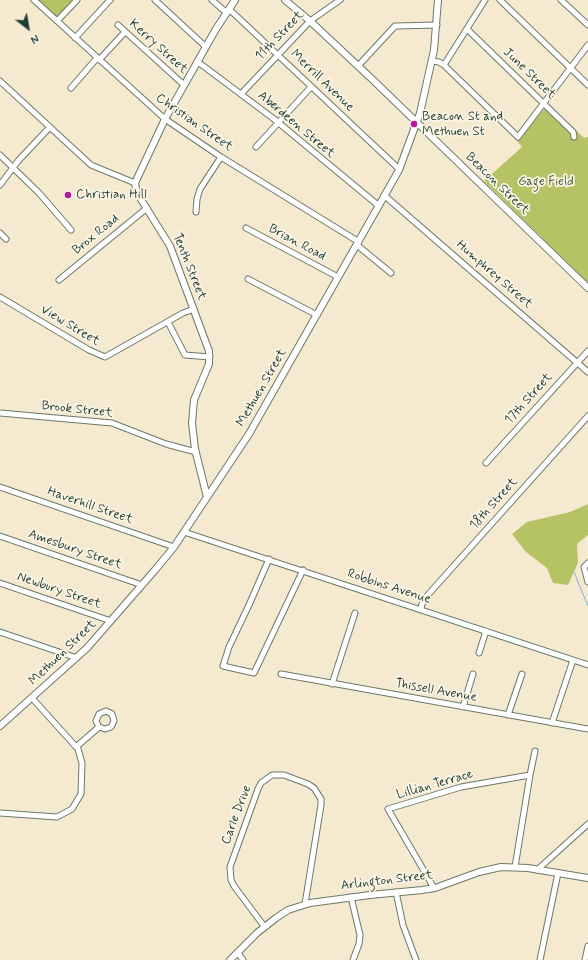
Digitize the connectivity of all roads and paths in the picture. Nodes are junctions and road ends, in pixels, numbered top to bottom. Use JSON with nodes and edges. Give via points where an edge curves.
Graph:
{"nodes":[{"id":1,"x":34,"y":0,"type":"edge"},
{"id":2,"x":77,"y":0,"type":"edge"},
{"id":3,"x":110,"y":0,"type":"edge"},
{"id":4,"x":155,"y":0,"type":"edge"},
{"id":5,"x":212,"y":0,"type":"edge"},
{"id":6,"x":235,"y":0,"type":"edge"},
{"id":7,"x":285,"y":0,"type":"edge"},
{"id":8,"x":340,"y":0,"type":"edge"},
{"id":9,"x":438,"y":0,"type":"edge"},
{"id":10,"x":485,"y":0,"type":"edge"},
{"id":11,"x":500,"y":0,"type":"edge"},
{"id":12,"x":562,"y":0,"type":"edge"},
{"id":13,"x":228,"y":11,"type":"junction"},
{"id":14,"x":57,"y":21,"type":"junction"},
{"id":15,"x":310,"y":21,"type":"junction"},
{"id":16,"x":118,"y":25,"type":"dead end"},
{"id":17,"x":437,"y":25,"type":"junction"},
{"id":18,"x":588,"y":25,"type":"edge"},
{"id":19,"x":467,"y":29,"type":"junction"},
{"id":20,"x":125,"y":32,"type":"junction"},
{"id":21,"x":75,"y":38,"type":"junction"},
{"id":22,"x":588,"y":45,"type":"edge"},
{"id":23,"x":206,"y":47,"type":"junction"},
{"id":24,"x":278,"y":54,"type":"junction"},
{"id":25,"x":98,"y":59,"type":"junction"},
{"id":26,"x":432,"y":61,"type":"junction"},
{"id":27,"x":198,"y":62,"type":"junction"},
{"id":28,"x":444,"y":65,"type":"junction"},
{"id":29,"x":358,"y":66,"type":"junction"},
{"id":30,"x":570,"y":68,"type":"junction"},
{"id":31,"x":0,"y":81,"type":"edge"},
{"id":32,"x":184,"y":85,"type":"junction"},
{"id":33,"x":588,"y":85,"type":"edge"},
{"id":34,"x":311,"y":87,"type":"junction"},
{"id":35,"x":71,"y":88,"type":"dead end"},
{"id":36,"x":241,"y":94,"type":"junction"},
{"id":37,"x":543,"y":103,"type":"junction"},
{"id":38,"x":165,"y":119,"type":"junction"},
{"id":39,"x":417,"y":122,"type":"junction"},
{"id":40,"x":278,"y":123,"type":"junction"},
{"id":41,"x":50,"y":127,"type":"junction"},
{"id":42,"x":574,"y":137,"type":"dead end"},
{"id":43,"x":256,"y":147,"type":"dead end"},
{"id":44,"x":0,"y":155,"type":"edge"},
{"id":45,"x":222,"y":157,"type":"junction"},
{"id":46,"x":13,"y":167,"type":"junction"},
{"id":47,"x":399,"y":169,"type":"junction"},
{"id":48,"x":135,"y":183,"type":"junction"},
{"id":49,"x":0,"y":185,"type":"edge"},
{"id":50,"x":385,"y":196,"type":"junction"},
{"id":51,"x":379,"y":206,"type":"junction"},
{"id":52,"x":147,"y":208,"type":"junction"},
{"id":53,"x":196,"y":212,"type":"dead end"},
{"id":54,"x":246,"y":228,"type":"dead end"},
{"id":55,"x":71,"y":230,"type":"dead end"},
{"id":56,"x":0,"y":232,"type":"edge"},
{"id":57,"x":6,"y":239,"type":"dead end"},
{"id":58,"x":358,"y":243,"type":"junction"},
{"id":59,"x":392,"y":273,"type":"dead end"},
{"id":60,"x":338,"y":277,"type":"junction"},
{"id":61,"x":248,"y":279,"type":"dead end"},
{"id":62,"x":59,"y":280,"type":"dead end"},
{"id":63,"x":588,"y":288,"type":"edge"},
{"id":64,"x":0,"y":297,"type":"edge"},
{"id":65,"x":194,"y":309,"type":"junction"},
{"id":66,"x":317,"y":315,"type":"junction"},
{"id":67,"x":168,"y":322,"type":"junction"},
{"id":68,"x":588,"y":350,"type":"edge"},
{"id":69,"x":210,"y":357,"type":"junction"},
{"id":70,"x":577,"y":363,"type":"junction"},
{"id":71,"x":588,"y":372,"type":"edge"},
{"id":72,"x":0,"y":413,"type":"edge"},
{"id":73,"x":588,"y":416,"type":"edge"},
{"id":74,"x":196,"y":452,"type":"junction"},
{"id":75,"x":486,"y":463,"type":"dead end"},
{"id":76,"x":0,"y":487,"type":"edge"},
{"id":77,"x":207,"y":497,"type":"junction"},
{"id":78,"x":184,"y":532,"type":"junction"},
{"id":79,"x":0,"y":536,"type":"edge"},
{"id":80,"x":174,"y":547,"type":"junction"},
{"id":81,"x":269,"y":559,"type":"junction"},
{"id":82,"x":586,"y":564,"type":"edge"},
{"id":83,"x":303,"y":570,"type":"junction"},
{"id":84,"x":588,"y":582,"type":"edge"},
{"id":85,"x":0,"y":583,"type":"edge"},
{"id":86,"x":142,"y":585,"type":"junction"},
{"id":87,"x":422,"y":609,"type":"junction"},
{"id":88,"x":355,"y":613,"type":"dead end"},
{"id":89,"x":111,"y":621,"type":"junction"},
{"id":90,"x":486,"y":631,"type":"junction"},
{"id":91,"x":0,"y":632,"type":"edge"},
{"id":92,"x":479,"y":652,"type":"dead end"},
{"id":93,"x":77,"y":658,"type":"junction"},
{"id":94,"x":573,"y":660,"type":"junction"},
{"id":95,"x":588,"y":665,"type":"edge"},
{"id":96,"x":281,"y":674,"type":"dead end"},
{"id":97,"x":473,"y":674,"type":"dead end"},
{"id":98,"x":522,"y":674,"type":"dead end"},
{"id":99,"x":332,"y":684,"type":"junction"},
{"id":100,"x":32,"y":698,"type":"junction"},
{"id":101,"x":463,"y":707,"type":"junction"},
{"id":102,"x":508,"y":715,"type":"junction"},
{"id":103,"x":552,"y":723,"type":"junction"},
{"id":104,"x":0,"y":726,"type":"edge"},
{"id":105,"x":99,"y":726,"type":"dead end"},
{"id":106,"x":588,"y":729,"type":"edge"},
{"id":107,"x":76,"y":746,"type":"junction"},
{"id":108,"x":535,"y":751,"type":"dead end"},
{"id":109,"x":530,"y":775,"type":"junction"},
{"id":110,"x":0,"y":813,"type":"edge"},
{"id":111,"x":588,"y":824,"type":"edge"},
{"id":112,"x":515,"y":867,"type":"junction"},
{"id":113,"x":537,"y":870,"type":"junction"},
{"id":114,"x":558,"y":873,"type":"junction"},
{"id":115,"x":588,"y":878,"type":"edge"},
{"id":116,"x":434,"y":888,"type":"junction"},
{"id":117,"x":396,"y":892,"type":"junction"},
{"id":118,"x":351,"y":897,"type":"junction"},
{"id":119,"x":305,"y":904,"type":"junction"},
{"id":120,"x":264,"y":926,"type":"junction"},
{"id":121,"x":588,"y":946,"type":"edge"},
{"id":122,"x":238,"y":953,"type":"junction"},
{"id":123,"x":230,"y":960,"type":"edge"},
{"id":124,"x":243,"y":960,"type":"edge"},
{"id":125,"x":353,"y":960,"type":"edge"},
{"id":126,"x":416,"y":960,"type":"edge"},
{"id":127,"x":540,"y":960,"type":"edge"},
{"id":128,"x":585,"y":960,"type":"edge"}],
"edges":[{"from":1,"to":14,"type":"street","name":"Christian Street"},
{"from":2,"to":14,"type":"street"},
{"from":3,"to":21,"type":"street"},
{"from":4,"to":23,"type":"street"},
{"from":5,"to":13,"type":"street","name":"Merrill Avenue"},
{"from":6,"to":13,"type":"street"},
{"from":7,"to":15,"type":"street","name":"Beacon Street"},
{"from":8,"to":15,"type":"street","name":"11th Street"},
{"from":9,"to":17,"type":"street","name":"Methuen Street"},
{"from":10,"to":19,"type":"street"},
{"from":11,"to":30,"type":"street"},
{"from":12,"to":18,"type":"street"},
{"from":13,"to":23,"type":"street"},
{"from":13,"to":24,"type":"street","name":"Merrill Avenue"},
{"from":14,"to":21,"type":"street","name":"Christian Street"},
{"from":15,"to":24,"type":"street","name":"11th Street"},
{"from":15,"to":29,"type":"street","name":"Beacon Street"},
{"from":16,"to":20,"type":"street","name":"Kerry Street"},
{"from":17,"to":26,"type":"street","name":"Methuen Street"},
{"from":17,"to":29,"type":"street","via":[[395,26]]},
{"from":19,"to":28,"type":"street"},
{"from":19,"to":37,"type":"street","name":"June Street"},
{"from":20,"to":25,"type":"street"},
{"from":20,"to":32,"type":"street","name":"Kerry Street"},
{"from":21,"to":25,"type":"street","name":"Christian Street"},
{"from":22,"to":30,"type":"street"},
{"from":23,"to":27,"type":"street"},
{"from":24,"to":34,"type":"street","name":"Merrill Avenue"},
{"from":24,"to":36,"type":"street","name":"11th Street"},
{"from":25,"to":35,"type":"street"},
{"from":25,"to":38,"type":"street","name":"Christian Street"},
{"from":26,"to":28,"type":"street"},
{"from":26,"to":39,"type":"street","name":"Methuen Street"},
{"from":27,"to":32,"type":"street"},
{"from":27,"to":36,"type":"street","name":"Aberdeen Street"},
{"from":28,"to":37,"type":"street","via":[[518,137]]},
{"from":29,"to":39,"type":"street","name":"Beacon Street"},
{"from":30,"to":33,"type":"street"},
{"from":30,"to":37,"type":"street"},
{"from":31,"to":41,"type":"street"},
{"from":32,"to":38,"type":"street"},
{"from":34,"to":40,"type":"street"},
{"from":34,"to":47,"type":"street","name":"Merrill Avenue"},
{"from":36,"to":40,"type":"street","name":"Aberdeen Street"},
{"from":37,"to":42,"type":"street","name":"June Street","via":[[573,132]]},
{"from":38,"to":45,"type":"street","name":"Christian Street"},
{"from":38,"to":48,"type":"street"},
{"from":39,"to":47,"type":"street","name":"Methuen Street"},
{"from":39,"to":63,"type":"street","name":"Beacon Street"},
{"from":40,"to":43,"type":"street"},
{"from":40,"to":51,"type":"street","name":"Aberdeen Street"},
{"from":41,"to":46,"type":"street"},
{"from":41,"to":48,"type":"street","via":[[91,165]]},
{"from":44,"to":46,"type":"street"},
{"from":45,"to":53,"type":"street","via":[[200,189]]},
{"from":45,"to":58,"type":"street","name":"Christian Street"},
{"from":46,"to":49,"type":"street"},
{"from":46,"to":55,"type":"street"},
{"from":47,"to":50,"type":"street","name":"Methuen Street"},
{"from":48,"to":52,"type":"street","name":"Tenth Street","via":[[137,193]]},
{"from":50,"to":51,"type":"street","name":"Methuen Street"},
{"from":50,"to":70,"type":"street","name":"Humphrey Street"},
{"from":51,"to":58,"type":"street","name":"Methuen Street"},
{"from":52,"to":62,"type":"street","name":"Brox Road"},
{"from":52,"to":65,"type":"street","name":"Tenth Street","via":[[170,246]]},
{"from":54,"to":60,"type":"street","name":"Brian Road"},
{"from":56,"to":57,"type":"street"},
{"from":58,"to":59,"type":"street","name":"Christian Street"},
{"from":58,"to":60,"type":"street","name":"Methuen Street"},
{"from":60,"to":66,"type":"street","name":"Methuen Street"},
{"from":61,"to":66,"type":"street"},
{"from":64,"to":67,"type":"street","name":"View Street","via":[[105,357]]},
{"from":65,"to":67,"type":"street","name":"View Street"},
{"from":65,"to":69,"type":"street","name":"Tenth Street"},
{"from":66,"to":77,"type":"street","name":"Methuen Street","via":[[249,434]]},
{"from":67,"to":69,"type":"street","via":[[186,356]]},
{"from":68,"to":70,"type":"street","name":"17th Street"},
{"from":69,"to":74,"type":"street","via":[[194,403],[192,424]]},
{"from":70,"to":71,"type":"street","name":"Humphrey Street"},
{"from":70,"to":75,"type":"street","name":"17th Street"},
{"from":72,"to":74,"type":"street","name":"Brook Street","via":[[112,424]]},
{"from":73,"to":87,"type":"street","name":"18th Street","via":[[426,597]]},
{"from":74,"to":77,"type":"street"},
{"from":76,"to":80,"type":"street","name":"Haverhill Street"},
{"from":77,"to":78,"type":"street","name":"Methuen Street"},
{"from":78,"to":80,"type":"street","name":"Methuen Street"},
{"from":78,"to":81,"type":"street","name":"Robbins Avenue"},
{"from":79,"to":86,"type":"street","name":"Amesbury Street"},
{"from":80,"to":86,"type":"street","name":"Methuen Street"},
{"from":81,"to":83,"type":"street","name":"Robbins Avenue"},
{"from":81,"to":83,"type":"street","via":[[223,666],[254,673]]},
{"from":82,"to":84,"type":"street","via":[[584,570]]},
{"from":83,"to":87,"type":"street","name":"Robbins Avenue"},
{"from":85,"to":89,"type":"street","name":"Newbury Street"},
{"from":86,"to":89,"type":"street","name":"Methuen Street"},
{"from":87,"to":90,"type":"street","name":"Robbins Avenue"},
{"from":88,"to":99,"type":"street"},
{"from":89,"to":93,"type":"street","name":"Methuen Street"},
{"from":90,"to":92,"type":"street"},
{"from":90,"to":94,"type":"street","name":"Robbins Avenue"},
{"from":91,"to":93,"type":"street"},
{"from":93,"to":100,"type":"street","name":"Methuen Street"},
{"from":94,"to":95,"type":"street","name":"Robbins Avenue"},
{"from":94,"to":103,"type":"street"},
{"from":96,"to":99,"type":"street","name":"Thissell Avenue"},
{"from":97,"to":101,"type":"street"},
{"from":98,"to":102,"type":"street"},
{"from":99,"to":101,"type":"street","name":"Thissell Avenue"},
{"from":100,"to":104,"type":"street","name":"Methuen Street"},
{"from":100,"to":107,"type":"street"},
{"from":101,"to":102,"type":"street","name":"Thissell Avenue"},
{"from":102,"to":103,"type":"street","name":"Thissell Avenue"},
{"from":103,"to":106,"type":"street","name":"Thissell Avenue"},
{"from":105,"to":107,"type":"street"},
{"from":107,"to":110,"type":"street","via":[[82,763],[82,790],[72,808],[60,816],[51,817]]},
{"from":108,"to":109,"type":"street"},
{"from":109,"to":112,"type":"street"},
{"from":109,"to":116,"type":"street","name":"Lillian Terrace","via":[[461,787],[388,809]]},
{"from":111,"to":113,"type":"street"},
{"from":112,"to":113,"type":"street","name":"Arlington Street"},
{"from":112,"to":116,"type":"street","name":"Arlington Street","via":[[486,870]]},
{"from":113,"to":114,"type":"street","name":"Arlington Street"},
{"from":114,"to":115,"type":"street","name":"Arlington Street"},
{"from":114,"to":127,"type":"street"},
{"from":116,"to":117,"type":"street","name":"Arlington Street"},
{"from":117,"to":118,"type":"street","name":"Arlington Street"},
{"from":117,"to":126,"type":"street","via":[[403,925]]},
{"from":118,"to":119,"type":"street","name":"Arlington Street"},
{"from":118,"to":125,"type":"street","via":[[360,935]]},
{"from":119,"to":120,"type":"street","name":"Arlington Street","via":[[288,910]]},
{"from":119,"to":120,"type":"street","name":"Carle Drive","via":[[321,799],[308,784],[284,775],[272,775],[261,783],[258,789],[230,867],[234,886]]},
{"from":120,"to":122,"type":"street","name":"Arlington Street"},
{"from":121,"to":128,"type":"street"},
{"from":122,"to":123,"type":"street","name":"Arlington Street"},
{"from":122,"to":124,"type":"street"}]}
